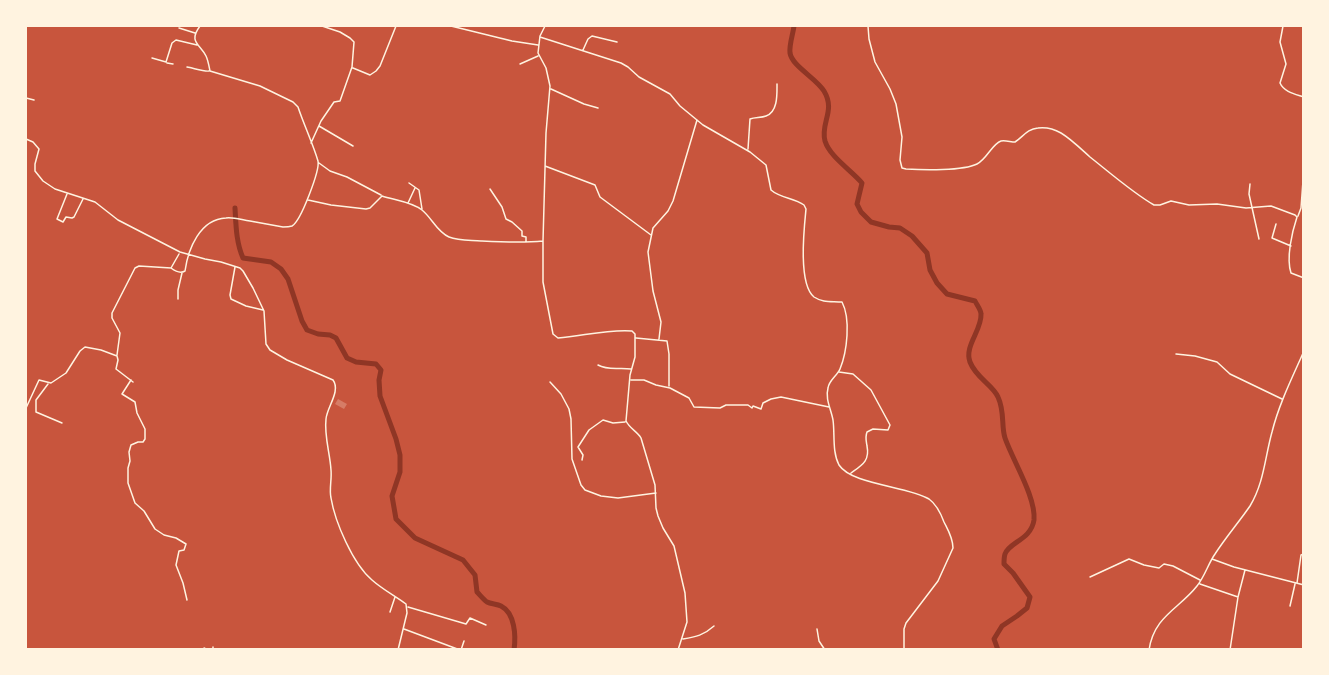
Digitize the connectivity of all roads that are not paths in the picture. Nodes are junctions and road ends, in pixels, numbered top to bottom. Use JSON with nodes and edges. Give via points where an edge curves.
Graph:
{"nodes":[{"id":1,"x":200,"y":26,"type":"edge"},
{"id":2,"x":322,"y":26,"type":"edge"},
{"id":3,"x":396,"y":26,"type":"edge"},
{"id":4,"x":451,"y":26,"type":"edge"},
{"id":5,"x":545,"y":26,"type":"edge"},
{"id":6,"x":868,"y":26,"type":"edge"},
{"id":7,"x":1283,"y":26,"type":"edge"},
{"id":8,"x":179,"y":28,"type":"dead end"},
{"id":9,"x":196,"y":33,"type":"junction"},
{"id":10,"x":540,"y":37,"type":"junction"},
{"id":11,"x":617,"y":42,"type":"dead end"},
{"id":12,"x":197,"y":45,"type":"junction"},
{"id":13,"x":538,"y":45,"type":"junction"},
{"id":14,"x":582,"y":50,"type":"junction"},
{"id":15,"x":539,"y":56,"type":"junction"},
{"id":16,"x":152,"y":58,"type":"dead end"},
{"id":17,"x":166,"y":62,"type":"junction"},
{"id":18,"x":173,"y":64,"type":"dead end"},
{"id":19,"x":520,"y":64,"type":"dead end"},
{"id":20,"x":187,"y":67,"type":"dead end"},
{"id":21,"x":352,"y":67,"type":"junction"},
{"id":22,"x":210,"y":71,"type":"junction"},
{"id":23,"x":777,"y":84,"type":"dead end"},
{"id":24,"x":550,"y":89,"type":"junction"},
{"id":25,"x":1304,"y":97,"type":"edge"},
{"id":26,"x":26,"y":98,"type":"edge"},
{"id":27,"x":34,"y":100,"type":"dead end"},
{"id":28,"x":598,"y":108,"type":"dead end"},
{"id":29,"x":697,"y":119,"type":"junction"},
{"id":30,"x":318,"y":126,"type":"junction"},
{"id":31,"x":26,"y":139,"type":"edge"},
{"id":32,"x":311,"y":143,"type":"junction"},
{"id":33,"x":352,"y":146,"type":"dead end"},
{"id":34,"x":748,"y":151,"type":"junction"},
{"id":35,"x":318,"y":163,"type":"junction"},
{"id":36,"x":544,"y":166,"type":"junction"},
{"id":37,"x":1304,"y":166,"type":"edge"},
{"id":38,"x":409,"y":183,"type":"dead end"},
{"id":39,"x":1250,"y":184,"type":"dead end"},
{"id":40,"x":416,"y":187,"type":"junction"},
{"id":41,"x":490,"y":189,"type":"dead end"},
{"id":42,"x":67,"y":194,"type":"junction"},
{"id":43,"x":382,"y":196,"type":"junction"},
{"id":44,"x":83,"y":198,"type":"junction"},
{"id":45,"x":307,"y":200,"type":"junction"},
{"id":46,"x":407,"y":204,"type":"junction"},
{"id":47,"x":1253,"y":208,"type":"junction"},
{"id":48,"x":422,"y":210,"type":"junction"},
{"id":49,"x":1296,"y":216,"type":"junction"},
{"id":50,"x":1276,"y":224,"type":"dead end"},
{"id":51,"x":652,"y":236,"type":"junction"},
{"id":52,"x":1259,"y":239,"type":"dead end"},
{"id":53,"x":543,"y":241,"type":"junction"},
{"id":54,"x":526,"y":243,"type":"junction"},
{"id":55,"x":1291,"y":246,"type":"junction"},
{"id":56,"x":180,"y":252,"type":"junction"},
{"id":57,"x":189,"y":255,"type":"junction"},
{"id":58,"x":235,"y":266,"type":"junction"},
{"id":59,"x":171,"y":268,"type":"junction"},
{"id":60,"x":183,"y":272,"type":"junction"},
{"id":61,"x":1304,"y":278,"type":"edge"},
{"id":62,"x":178,"y":298,"type":"dead end"},
{"id":63,"x":263,"y":310,"type":"junction"},
{"id":64,"x":636,"y":338,"type":"junction"},
{"id":65,"x":659,"y":339,"type":"junction"},
{"id":66,"x":1304,"y":351,"type":"edge"},
{"id":67,"x":1176,"y":354,"type":"dead end"},
{"id":68,"x":117,"y":356,"type":"junction"},
{"id":69,"x":598,"y":366,"type":"dead end"},
{"id":70,"x":631,"y":369,"type":"junction"},
{"id":71,"x":839,"y":372,"type":"junction"},
{"id":72,"x":629,"y":380,"type":"junction"},
{"id":73,"x":550,"y":382,"type":"dead end"},
{"id":74,"x":48,"y":383,"type":"junction"},
{"id":75,"x":669,"y":388,"type":"junction"},
{"id":76,"x":1282,"y":399,"type":"junction"},
{"id":77,"x":830,"y":407,"type":"junction"},
{"id":78,"x":26,"y":408,"type":"edge"},
{"id":79,"x":626,"y":421,"type":"junction"},
{"id":80,"x":62,"y":423,"type":"dead end"},
{"id":81,"x":582,"y":460,"type":"dead end"},
{"id":82,"x":851,"y":474,"type":"junction"},
{"id":83,"x":656,"y":493,"type":"junction"},
{"id":84,"x":1304,"y":554,"type":"edge"},
{"id":85,"x":1212,"y":558,"type":"junction"},
{"id":86,"x":1246,"y":570,"type":"junction"},
{"id":87,"x":1090,"y":577,"type":"dead end"},
{"id":88,"x":1200,"y":582,"type":"junction"},
{"id":89,"x":1296,"y":583,"type":"junction"},
{"id":90,"x":1304,"y":585,"type":"edge"},
{"id":91,"x":395,"y":596,"type":"junction"},
{"id":92,"x":1238,"y":597,"type":"junction"},
{"id":93,"x":187,"y":600,"type":"dead end"},
{"id":94,"x":1290,"y":606,"type":"dead end"},
{"id":95,"x":407,"y":607,"type":"junction"},
{"id":96,"x":390,"y":612,"type":"dead end"},
{"id":97,"x":486,"y":625,"type":"dead end"},
{"id":98,"x":714,"y":627,"type":"dead end"},
{"id":99,"x":403,"y":629,"type":"junction"},
{"id":100,"x":817,"y":629,"type":"dead end"},
{"id":101,"x":682,"y":639,"type":"junction"},
{"id":102,"x":464,"y":641,"type":"dead end"},
{"id":103,"x":204,"y":648,"type":"dead end"},
{"id":104,"x":208,"y":650,"type":"edge"},
{"id":105,"x":398,"y":650,"type":"edge"},
{"id":106,"x":460,"y":650,"type":"edge"},
{"id":107,"x":678,"y":650,"type":"edge"},
{"id":108,"x":825,"y":650,"type":"edge"},
{"id":109,"x":904,"y":650,"type":"edge"},
{"id":110,"x":1149,"y":650,"type":"edge"},
{"id":111,"x":1230,"y":650,"type":"edge"}],
"edges":[{"from":1,"to":9,"type":"street"},
{"from":2,"to":21,"type":"street","via":[[353,40]]},
{"from":3,"to":21,"type":"street","via":[[376,71],[370,75]]},
{"from":4,"to":13,"type":"street"},
{"from":5,"to":10,"type":"street"},
{"from":6,"to":47,"type":"street","via":[[875,62],[896,104],[902,137],[900,160],[906,170],[974,165],[999,142],[1015,142],[1028,130],[1043,128],[1062,134],[1154,205],[1171,201]]},
{"from":7,"to":25,"type":"street","via":[[1280,42],[1286,64],[1280,83],[1288,92]]},
{"from":8,"to":9,"type":"street"},
{"from":9,"to":12,"type":"street"},
{"from":10,"to":13,"type":"street"},
{"from":10,"to":14,"type":"street"},
{"from":11,"to":14,"type":"street","via":[[592,36]]},
{"from":12,"to":17,"type":"street","via":[[174,40]]},
{"from":12,"to":22,"type":"street","via":[[207,57]]},
{"from":13,"to":15,"type":"street"},
{"from":14,"to":29,"type":"street","via":[[628,67],[670,94]]},
{"from":15,"to":19,"type":"street"},
{"from":15,"to":24,"type":"street"},
{"from":16,"to":17,"type":"street"},
{"from":17,"to":18,"type":"street"},
{"from":20,"to":22,"type":"street"},
{"from":21,"to":30,"type":"street","via":[[340,101],[333,103]]},
{"from":22,"to":32,"type":"street","via":[[260,86],[294,102]]},
{"from":23,"to":34,"type":"street","via":[[772,111],[765,117],[750,119]]},
{"from":24,"to":28,"type":"street"},
{"from":24,"to":36,"type":"street"},
{"from":26,"to":27,"type":"street"},
{"from":29,"to":34,"type":"street"},
{"from":29,"to":51,"type":"street","via":[[673,201],[654,226]]},
{"from":30,"to":32,"type":"street"},
{"from":30,"to":33,"type":"street"},
{"from":31,"to":42,"type":"street","via":[[39,149],[37,175]]},
{"from":32,"to":35,"type":"street"},
{"from":34,"to":71,"type":"street","via":[[766,165],[773,193],[801,203],[806,209],[802,241],[808,291],[816,299],[842,302],[845,310],[846,341]]},
{"from":35,"to":43,"type":"street"},
{"from":35,"to":45,"type":"street"},
{"from":36,"to":51,"type":"street","via":[[595,185],[600,197]]},
{"from":36,"to":53,"type":"street"},
{"from":37,"to":49,"type":"street","via":[[1301,208]]},
{"from":38,"to":40,"type":"street"},
{"from":39,"to":47,"type":"street"},
{"from":40,"to":46,"type":"street"},
{"from":40,"to":48,"type":"street","via":[[421,194]]},
{"from":41,"to":54,"type":"street","via":[[506,219],[522,231]]},
{"from":42,"to":44,"type":"street"},
{"from":42,"to":44,"type":"street","via":[[57,219],[63,222],[66,217],[74,217]]},
{"from":43,"to":45,"type":"street","via":[[366,209]]},
{"from":43,"to":46,"type":"street"},
{"from":44,"to":56,"type":"street"},
{"from":45,"to":57,"type":"street","via":[[290,227],[221,218],[193,241]]},
{"from":46,"to":48,"type":"street"},
{"from":47,"to":49,"type":"street","via":[[1271,206]]},
{"from":47,"to":52,"type":"street"},
{"from":48,"to":54,"type":"street","via":[[450,238]]},
{"from":49,"to":55,"type":"street"},
{"from":50,"to":55,"type":"street","via":[[1272,238]]},
{"from":51,"to":65,"type":"street","via":[[648,252],[661,322]]},
{"from":53,"to":54,"type":"street"},
{"from":53,"to":64,"type":"street","via":[[543,282],[555,337],[627,331],[634,332]]},
{"from":55,"to":61,"type":"street","via":[[1290,272]]},
{"from":56,"to":57,"type":"street"},
{"from":56,"to":59,"type":"street"},
{"from":57,"to":58,"type":"street"},
{"from":57,"to":60,"type":"street"},
{"from":58,"to":63,"type":"street","via":[[243,271]]},
{"from":58,"to":63,"type":"street","via":[[231,299]]},
{"from":59,"to":60,"type":"street"},
{"from":59,"to":68,"type":"street","via":[[135,268],[112,313],[120,333]]},
{"from":60,"to":62,"type":"street"},
{"from":63,"to":91,"type":"street","via":[[270,350],[336,384],[326,428],[333,508],[358,562],[371,579]]},
{"from":64,"to":65,"type":"street"},
{"from":64,"to":70,"type":"street"},
{"from":65,"to":75,"type":"street","via":[[668,344]]},
{"from":66,"to":76,"type":"street"},
{"from":67,"to":76,"type":"street","via":[[1217,362],[1229,373]]},
{"from":68,"to":74,"type":"street","via":[[85,347],[66,373]]},
{"from":68,"to":93,"type":"street","via":[[117,369],[132,381],[123,392],[135,402],[145,430],[145,441],[131,444],[128,483],[135,504],[155,529],[186,544],[176,564]]},
{"from":69,"to":70,"type":"street"},
{"from":70,"to":72,"type":"street"},
{"from":71,"to":77,"type":"street","via":[[828,386]]},
{"from":71,"to":82,"type":"street","via":[[853,374],[872,390],[890,425],[888,430],[867,432],[867,458]]},
{"from":72,"to":75,"type":"street"},
{"from":72,"to":79,"type":"street"},
{"from":73,"to":83,"type":"street","via":[[568,409],[572,459],[585,490],[618,498]]},
{"from":74,"to":78,"type":"street","via":[[39,380]]},
{"from":74,"to":80,"type":"street","via":[[36,400],[36,411]]},
{"from":75,"to":77,"type":"street","via":[[690,399],[694,407],[748,405],[761,409],[763,403],[781,397]]},
{"from":76,"to":85,"type":"street","via":[[1254,497]]},
{"from":77,"to":82,"type":"street","via":[[835,452],[840,467]]},
{"from":79,"to":81,"type":"street","via":[[604,420],[589,429],[578,448]]},
{"from":79,"to":83,"type":"street","via":[[641,438]]},
{"from":82,"to":109,"type":"street","via":[[929,499],[952,538],[953,548],[940,577],[906,623]]},
{"from":83,"to":101,"type":"street","via":[[658,516],[674,546],[686,593],[687,622]]},
{"from":84,"to":89,"type":"street"},
{"from":85,"to":86,"type":"street"},
{"from":85,"to":88,"type":"street"},
{"from":86,"to":89,"type":"street"},
{"from":86,"to":92,"type":"street"},
{"from":87,"to":88,"type":"street","via":[[1129,559],[1159,568],[1171,566]]},
{"from":88,"to":92,"type":"street"},
{"from":88,"to":110,"type":"street","via":[[1162,620]]},
{"from":89,"to":90,"type":"street"},
{"from":89,"to":94,"type":"street"},
{"from":91,"to":95,"type":"street"},
{"from":91,"to":96,"type":"street"},
{"from":92,"to":111,"type":"street"},
{"from":95,"to":97,"type":"street","via":[[466,624],[470,618]]},
{"from":95,"to":99,"type":"street"},
{"from":98,"to":101,"type":"street","via":[[697,637]]},
{"from":99,"to":105,"type":"street"},
{"from":99,"to":106,"type":"street"},
{"from":100,"to":108,"type":"street"},
{"from":101,"to":107,"type":"street"},
{"from":102,"to":106,"type":"street"},
{"from":103,"to":104,"type":"street"}]}
